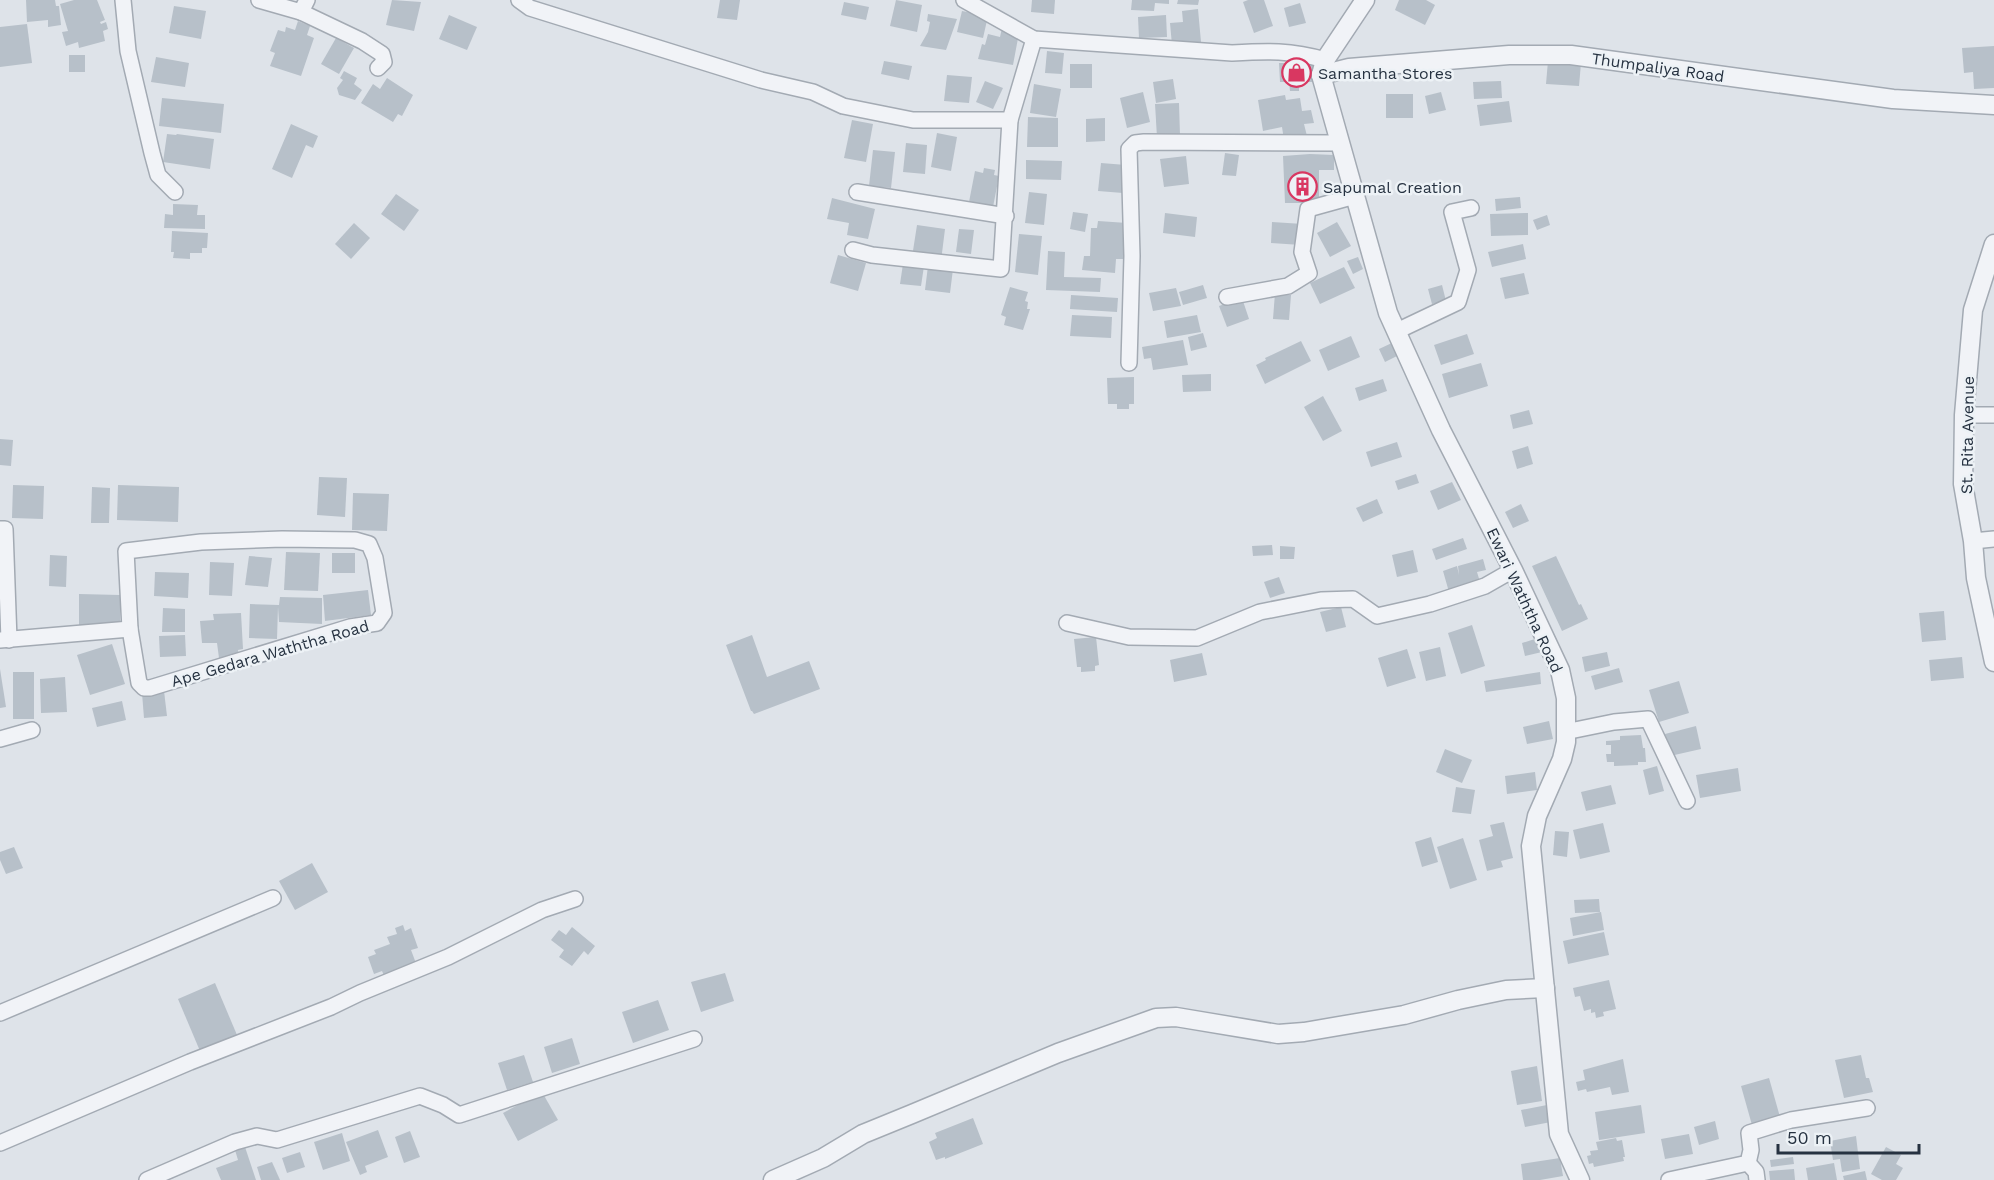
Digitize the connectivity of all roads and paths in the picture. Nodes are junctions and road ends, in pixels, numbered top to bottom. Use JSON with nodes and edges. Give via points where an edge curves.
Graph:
{"nodes":[{"id":1,"x":123,"y":0,"type":"edge"},
{"id":2,"x":259,"y":0,"type":"edge"},
{"id":3,"x":519,"y":0,"type":"edge"},
{"id":4,"x":964,"y":0,"type":"edge"},
{"id":5,"x":1365,"y":0,"type":"edge"},
{"id":6,"x":304,"y":6,"type":"edge"},
{"id":7,"x":1034,"y":39,"type":"junction"},
{"id":8,"x":378,"y":68,"type":"dead end"},
{"id":9,"x":1323,"y":68,"type":"junction"},
{"id":10,"x":1994,"y":105,"type":"edge"},
{"id":11,"x":1010,"y":120,"type":"junction"},
{"id":12,"x":1340,"y":143,"type":"junction"},
{"id":13,"x":175,"y":192,"type":"dead end"},
{"id":14,"x":856,"y":192,"type":"dead end"},
{"id":15,"x":1355,"y":196,"type":"junction"},
{"id":16,"x":1471,"y":208,"type":"dead end"},
{"id":17,"x":1006,"y":216,"type":"junction"},
{"id":18,"x":1994,"y":244,"type":"edge"},
{"id":19,"x":853,"y":250,"type":"dead end"},
{"id":20,"x":1227,"y":297,"type":"dead end"},
{"id":21,"x":1396,"y":331,"type":"junction"},
{"id":22,"x":1129,"y":363,"type":"dead end"},
{"id":23,"x":1964,"y":415,"type":"junction"},
{"id":24,"x":1994,"y":415,"type":"edge"},
{"id":25,"x":0,"y":529,"type":"edge"},
{"id":26,"x":1994,"y":539,"type":"edge"},
{"id":27,"x":1973,"y":541,"type":"junction"},
{"id":28,"x":1513,"y":570,"type":"junction"},
{"id":29,"x":1067,"y":623,"type":"dead end"},
{"id":30,"x":130,"y":629,"type":"junction"},
{"id":31,"x":4,"y":640,"type":"edge"},
{"id":32,"x":1994,"y":662,"type":"edge"},
{"id":33,"x":32,"y":730,"type":"dead end"},
{"id":34,"x":1565,"y":732,"type":"junction"},
{"id":35,"x":0,"y":740,"type":"edge"},
{"id":36,"x":1687,"y":801,"type":"dead end"},
{"id":37,"x":273,"y":898,"type":"dead end"},
{"id":38,"x":575,"y":899,"type":"dead end"},
{"id":39,"x":1545,"y":988,"type":"junction"},
{"id":40,"x":0,"y":1013,"type":"edge"},
{"id":41,"x":694,"y":1039,"type":"dead end"},
{"id":42,"x":1867,"y":1108,"type":"dead end"},
{"id":43,"x":0,"y":1143,"type":"edge"},
{"id":44,"x":1748,"y":1162,"type":"junction"},
{"id":45,"x":147,"y":1180,"type":"edge"},
{"id":46,"x":773,"y":1180,"type":"edge"},
{"id":47,"x":1580,"y":1180,"type":"edge"},
{"id":48,"x":1669,"y":1180,"type":"edge"},
{"id":49,"x":1756,"y":1180,"type":"edge"}],
"edges":[{"from":1,"to":13,"type":"street","via":[[128,51],[152,153],[158,175]]},
{"from":2,"to":6,"type":"street"},
{"from":3,"to":11,"type":"street","via":[[530,8],[572,22],[813,92],[843,106],[913,120]]},
{"from":4,"to":7,"type":"street"},
{"from":5,"to":9,"type":"street"},
{"from":6,"to":8,"type":"street","via":[[382,54],[384,62]]},
{"from":7,"to":9,"type":"street","via":[[1232,53],[1300,53]]},
{"from":7,"to":11,"type":"street"},
{"from":9,"to":10,"type":"street","name":"Thumpaliya Road","via":[[1509,55],[1571,55],[1893,99]]},
{"from":9,"to":12,"type":"street","name":"Ewari Waththa Road"},
{"from":11,"to":17,"type":"street"},
{"from":12,"to":15,"type":"street","name":"Ewari Waththa Road"},
{"from":12,"to":22,"type":"street","via":[[1144,142],[1129,149]]},
{"from":14,"to":17,"type":"street"},
{"from":15,"to":20,"type":"street","via":[[1308,209],[1302,252],[1309,273],[1288,286]]},
{"from":15,"to":21,"type":"street","name":"Ewari Waththa Road"},
{"from":16,"to":21,"type":"street","via":[[1452,212],[1468,270],[1458,302]]},
{"from":17,"to":19,"type":"street","via":[[1001,269]]},
{"from":18,"to":23,"type":"street","name":"St. Rita Avenue","via":[[1973,310]]},
{"from":21,"to":28,"type":"street","name":"Ewari Waththa Road"},
{"from":23,"to":24,"type":"street"},
{"from":23,"to":27,"type":"street","name":"St. Rita Avenue","via":[[1963,484]]},
{"from":25,"to":31,"type":"street","via":[[5,530],[7,550]]},
{"from":26,"to":27,"type":"street"},
{"from":27,"to":32,"type":"street","name":"St. Rita Avenue","via":[[1976,578]]},
{"from":28,"to":29,"type":"street","via":[[1485,586],[1377,616],[1353,599],[1321,600],[1260,612],[1197,638],[1129,637]]},
{"from":28,"to":34,"type":"street","name":"Ewari Waththa Road","via":[[1560,670],[1566,698]]},
{"from":30,"to":30,"type":"street","name":"Ape Gedara Waththa Road","via":[[126,551],[282,538],[355,540],[369,544],[375,558],[384,613],[377,623],[350,627],[150,688],[139,683]]},
{"from":30,"to":31,"type":"street"},
{"from":33,"to":35,"type":"street"},
{"from":34,"to":36,"type":"street","via":[[1648,719]]},
{"from":34,"to":39,"type":"street","name":"Ewari Waththa Road","via":[[1562,759],[1537,816],[1532,846]]},
{"from":37,"to":40,"type":"street"},
{"from":38,"to":43,"type":"street","via":[[542,910],[448,957],[331,1007]]},
{"from":39,"to":46,"type":"street","via":[[1506,990],[1404,1015],[1304,1032],[1278,1034],[1176,1017],[1156,1018],[1058,1053],[863,1134],[823,1158]]},
{"from":39,"to":47,"type":"street","name":"Ewari Waththa Road","via":[[1559,1134]]},
{"from":41,"to":45,"type":"street","via":[[459,1115],[420,1096],[277,1140],[257,1136]]},
{"from":42,"to":44,"type":"street","via":[[1791,1120],[1749,1133]]},
{"from":44,"to":48,"type":"street"},
{"from":44,"to":49,"type":"street"}]}
